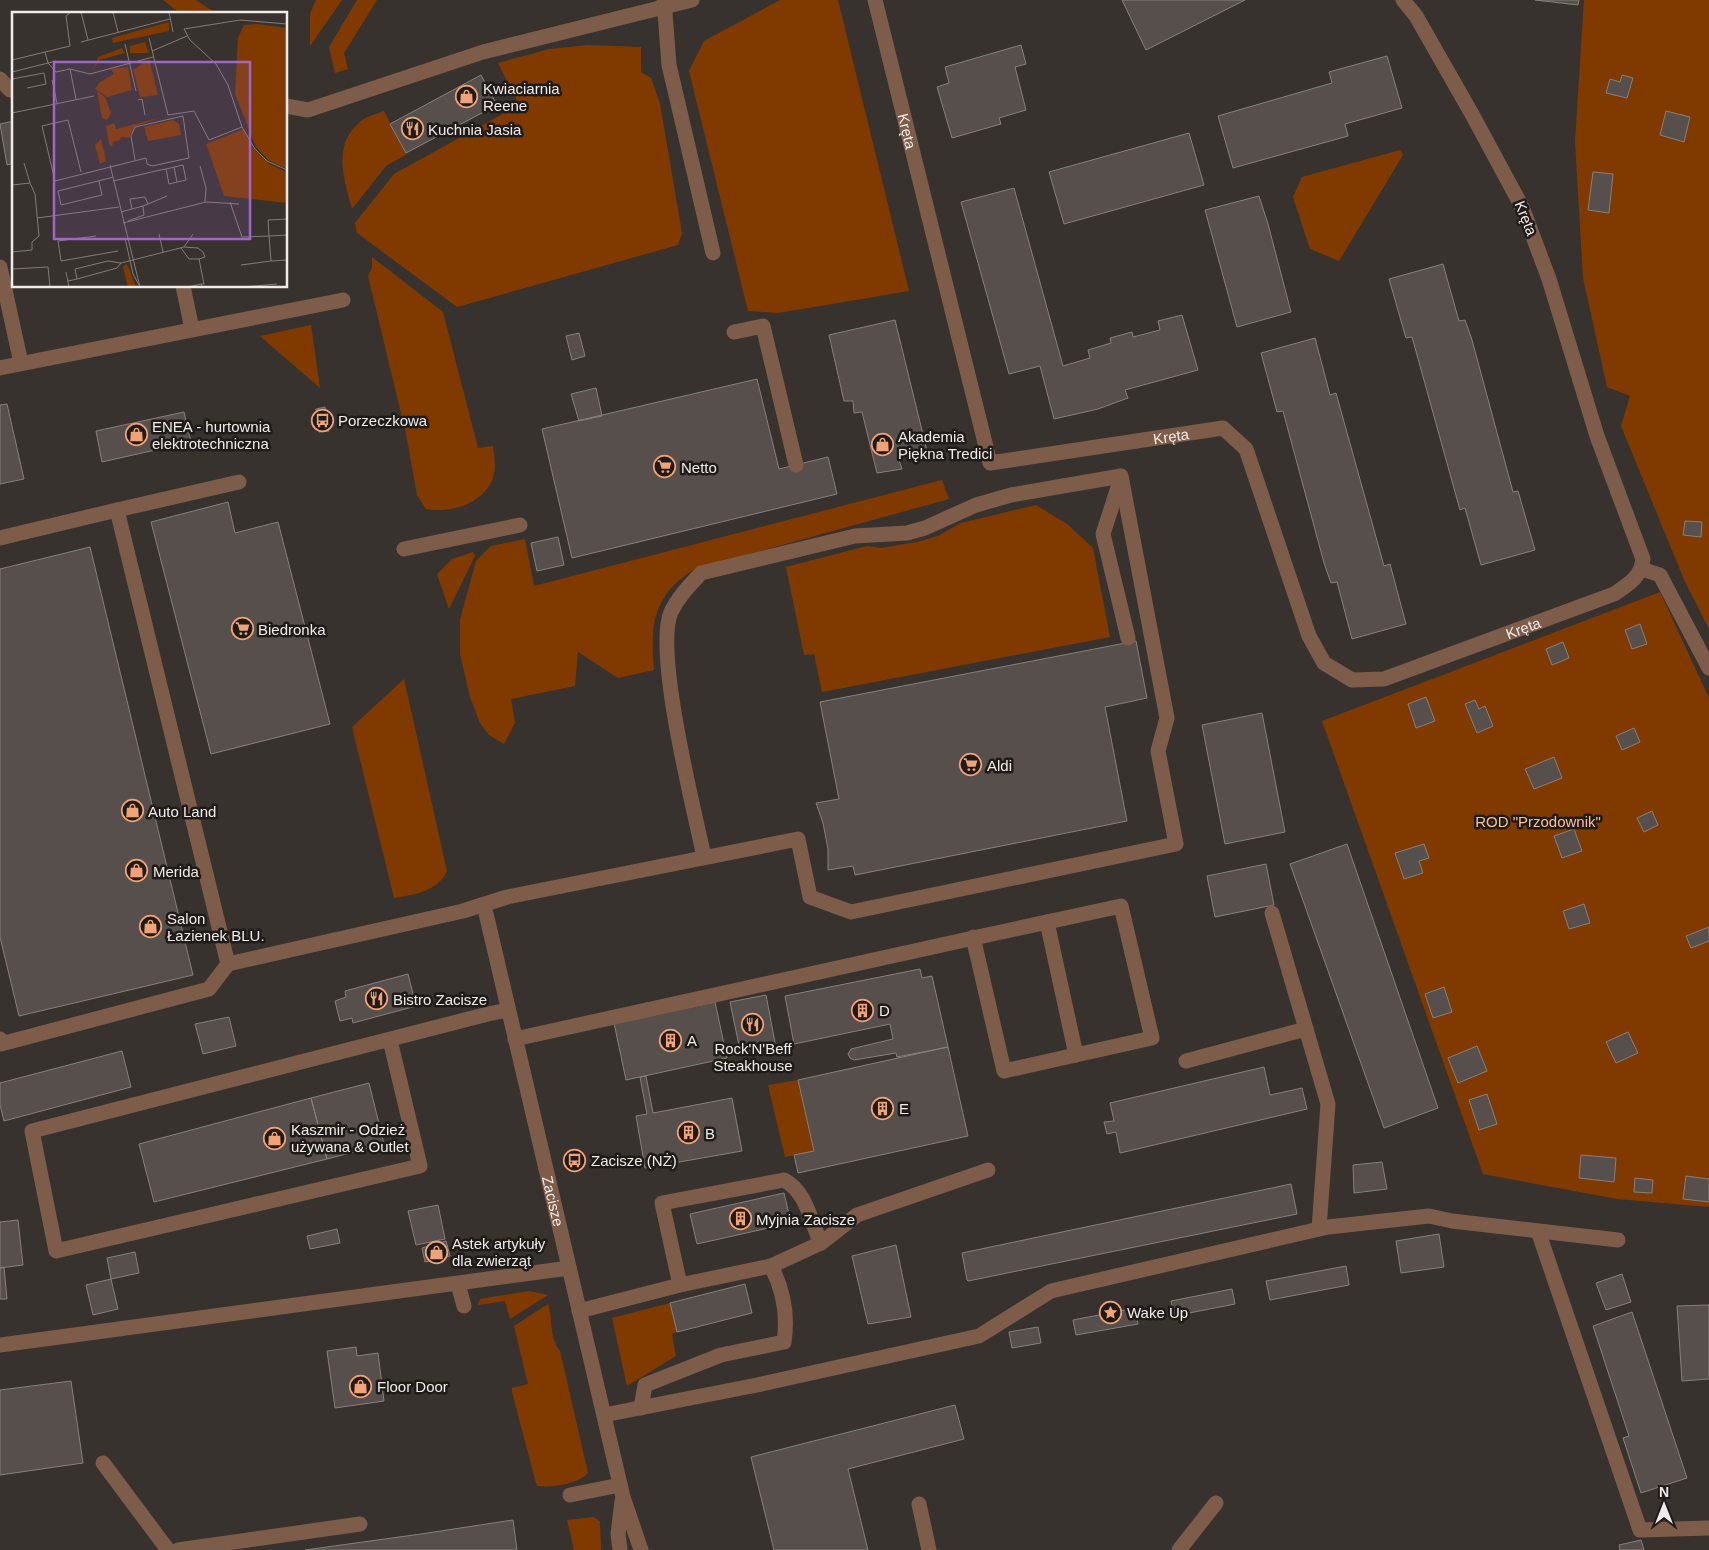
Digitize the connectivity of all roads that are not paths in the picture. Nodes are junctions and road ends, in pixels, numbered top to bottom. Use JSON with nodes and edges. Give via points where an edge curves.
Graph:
{"nodes":[{"id":1,"x":692,"y":0,"type":"edge"},
{"id":2,"x":875,"y":0,"type":"edge"},
{"id":3,"x":1403,"y":0,"type":"edge"},
{"id":4,"x":665,"y":3,"type":"edge"},
{"id":5,"x":0,"y":79,"type":"edge"},
{"id":6,"x":12,"y":90,"type":"edge"},
{"id":7,"x":288,"y":106,"type":"edge"},
{"id":8,"x":713,"y":253,"type":"dead end"},
{"id":9,"x":0,"y":267,"type":"edge"},
{"id":10,"x":183,"y":288,"type":"edge"},
{"id":11,"x":343,"y":300,"type":"dead end"},
{"id":12,"x":192,"y":329,"type":"junction"},
{"id":13,"x":734,"y":332,"type":"dead end"},
{"id":14,"x":21,"y":363,"type":"junction"},
{"id":15,"x":0,"y":368,"type":"edge"},
{"id":16,"x":796,"y":465,"type":"dead end"},
{"id":17,"x":1122,"y":476,"type":"junction"},
{"id":18,"x":239,"y":482,"type":"dead end"},
{"id":19,"x":117,"y":510,"type":"junction"},
{"id":20,"x":520,"y":525,"type":"dead end"},
{"id":21,"x":0,"y":538,"type":"edge"},
{"id":22,"x":404,"y":550,"type":"dead end"},
{"id":23,"x":1642,"y":569,"type":"junction"},
{"id":24,"x":1128,"y":638,"type":"dead end"},
{"id":25,"x":1709,"y":668,"type":"edge"},
{"id":26,"x":704,"y":857,"type":"junction"},
{"id":27,"x":484,"y":905,"type":"junction"},
{"id":28,"x":1272,"y":913,"type":"dead end"},
{"id":29,"x":1047,"y":922,"type":"junction"},
{"id":30,"x":974,"y":937,"type":"junction"},
{"id":31,"x":228,"y":964,"type":"junction"},
{"id":32,"x":508,"y":1010,"type":"junction"},
{"id":33,"x":1306,"y":1030,"type":"junction"},
{"id":34,"x":0,"y":1038,"type":"edge"},
{"id":35,"x":515,"y":1039,"type":"junction"},
{"id":36,"x":390,"y":1040,"type":"junction"},
{"id":37,"x":1076,"y":1055,"type":"junction"},
{"id":38,"x":1186,"y":1061,"type":"dead end"},
{"id":39,"x":988,"y":1170,"type":"dead end"},
{"id":40,"x":1319,"y":1229,"type":"junction"},
{"id":41,"x":1538,"y":1231,"type":"junction"},
{"id":42,"x":1618,"y":1240,"type":"dead end"},
{"id":43,"x":820,"y":1243,"type":"junction"},
{"id":44,"x":771,"y":1266,"type":"junction"},
{"id":45,"x":569,"y":1268,"type":"junction"},
{"id":46,"x":458,"y":1284,"type":"junction"},
{"id":47,"x":680,"y":1285,"type":"junction"},
{"id":48,"x":464,"y":1306,"type":"dead end"},
{"id":49,"x":580,"y":1311,"type":"junction"},
{"id":50,"x":0,"y":1345,"type":"edge"},
{"id":51,"x":641,"y":1408,"type":"junction"},
{"id":52,"x":604,"y":1415,"type":"junction"},
{"id":53,"x":103,"y":1463,"type":"dead end"},
{"id":54,"x":621,"y":1491,"type":"junction"},
{"id":55,"x":570,"y":1495,"type":"dead end"},
{"id":56,"x":1216,"y":1503,"type":"dead end"},
{"id":57,"x":918,"y":1504,"type":"dead end"},
{"id":58,"x":360,"y":1524,"type":"dead end"},
{"id":59,"x":1709,"y":1528,"type":"edge"},
{"id":60,"x":168,"y":1550,"type":"edge"},
{"id":61,"x":178,"y":1550,"type":"edge"},
{"id":62,"x":620,"y":1550,"type":"edge"},
{"id":63,"x":641,"y":1550,"type":"edge"},
{"id":64,"x":929,"y":1550,"type":"edge"},
{"id":65,"x":1179,"y":1550,"type":"edge"}],
"edges":[{"from":1,"to":4,"type":"street"},
{"from":2,"to":23,"type":"street","name":"Kręta","via":[[990,463],[1223,428],[1246,449],[1309,636],[1324,663],[1352,680],[1384,679],[1614,594],[1633,581]]},
{"from":3,"to":23,"type":"street","name":"Kręta","via":[[1416,16],[1487,139],[1522,207],[1549,280],[1597,436],[1643,559]]},
{"from":4,"to":7,"type":"street","via":[[484,52],[308,110]]},
{"from":4,"to":8,"type":"street","via":[[668,65]]},
{"from":5,"to":6,"type":"street"},
{"from":9,"to":14,"type":"street"},
{"from":10,"to":12,"type":"street"},
{"from":11,"to":12,"type":"street"},
{"from":12,"to":14,"type":"street"},
{"from":13,"to":16,"type":"street","via":[[763,326]]},
{"from":14,"to":15,"type":"street"},
{"from":17,"to":24,"type":"street","via":[[1103,534]]},
{"from":17,"to":26,"type":"street","via":[[1011,495],[976,505],[926,528],[907,533],[855,536],[701,573],[671,613],[666,645],[674,708]]},
{"from":17,"to":26,"type":"street","via":[[1167,718],[1158,751],[1176,844],[851,912],[810,897],[798,839]]},
{"from":18,"to":19,"type":"street"},
{"from":19,"to":21,"type":"street"},
{"from":19,"to":31,"type":"street"},
{"from":20,"to":22,"type":"street"},
{"from":23,"to":25,"type":"street","via":[[1660,575]]},
{"from":26,"to":27,"type":"street","via":[[507,897]]},
{"from":27,"to":31,"type":"street"},
{"from":27,"to":32,"type":"street","name":"Zacisze"},
{"from":28,"to":33,"type":"street"},
{"from":29,"to":30,"type":"street"},
{"from":29,"to":37,"type":"street"},
{"from":29,"to":37,"type":"street","via":[[1122,906],[1152,1038]]},
{"from":30,"to":35,"type":"street"},
{"from":30,"to":37,"type":"street","via":[[1004,1071]]},
{"from":31,"to":34,"type":"street","via":[[209,989],[1,1044]]},
{"from":32,"to":35,"type":"street","name":"Zacisze"},
{"from":32,"to":36,"type":"street"},
{"from":33,"to":38,"type":"street"},
{"from":33,"to":40,"type":"street","via":[[1328,1104]]},
{"from":35,"to":45,"type":"street","name":"Zacisze"},
{"from":36,"to":36,"type":"street","via":[[32,1131],[56,1251],[420,1166]]},
{"from":39,"to":43,"type":"street","via":[[857,1215]]},
{"from":40,"to":41,"type":"street","via":[[1429,1216]]},
{"from":40,"to":51,"type":"street","via":[[1051,1291],[979,1336]]},
{"from":41,"to":42,"type":"street"},
{"from":41,"to":59,"type":"street","via":[[1640,1530]]},
{"from":43,"to":44,"type":"street"},
{"from":43,"to":47,"type":"street","via":[[806,1203],[795,1185],[784,1180],[662,1203]]},
{"from":44,"to":47,"type":"street"},
{"from":44,"to":51,"type":"street","via":[[778,1279],[787,1322],[784,1342],[720,1355],[645,1385]]},
{"from":45,"to":46,"type":"street"},
{"from":45,"to":49,"type":"street","name":"Zacisze"},
{"from":46,"to":48,"type":"street"},
{"from":46,"to":50,"type":"street"},
{"from":47,"to":49,"type":"street"},
{"from":49,"to":52,"type":"street","name":"Zacisze"},
{"from":51,"to":52,"type":"street"},
{"from":52,"to":54,"type":"street","name":"Zacisze"},
{"from":53,"to":60,"type":"street"},
{"from":54,"to":55,"type":"street"},
{"from":54,"to":62,"type":"street","name":"Zacisze"},
{"from":54,"to":63,"type":"street","name":"Zacisze"},
{"from":56,"to":65,"type":"street"},
{"from":57,"to":64,"type":"street"},
{"from":58,"to":61,"type":"street"}]}
